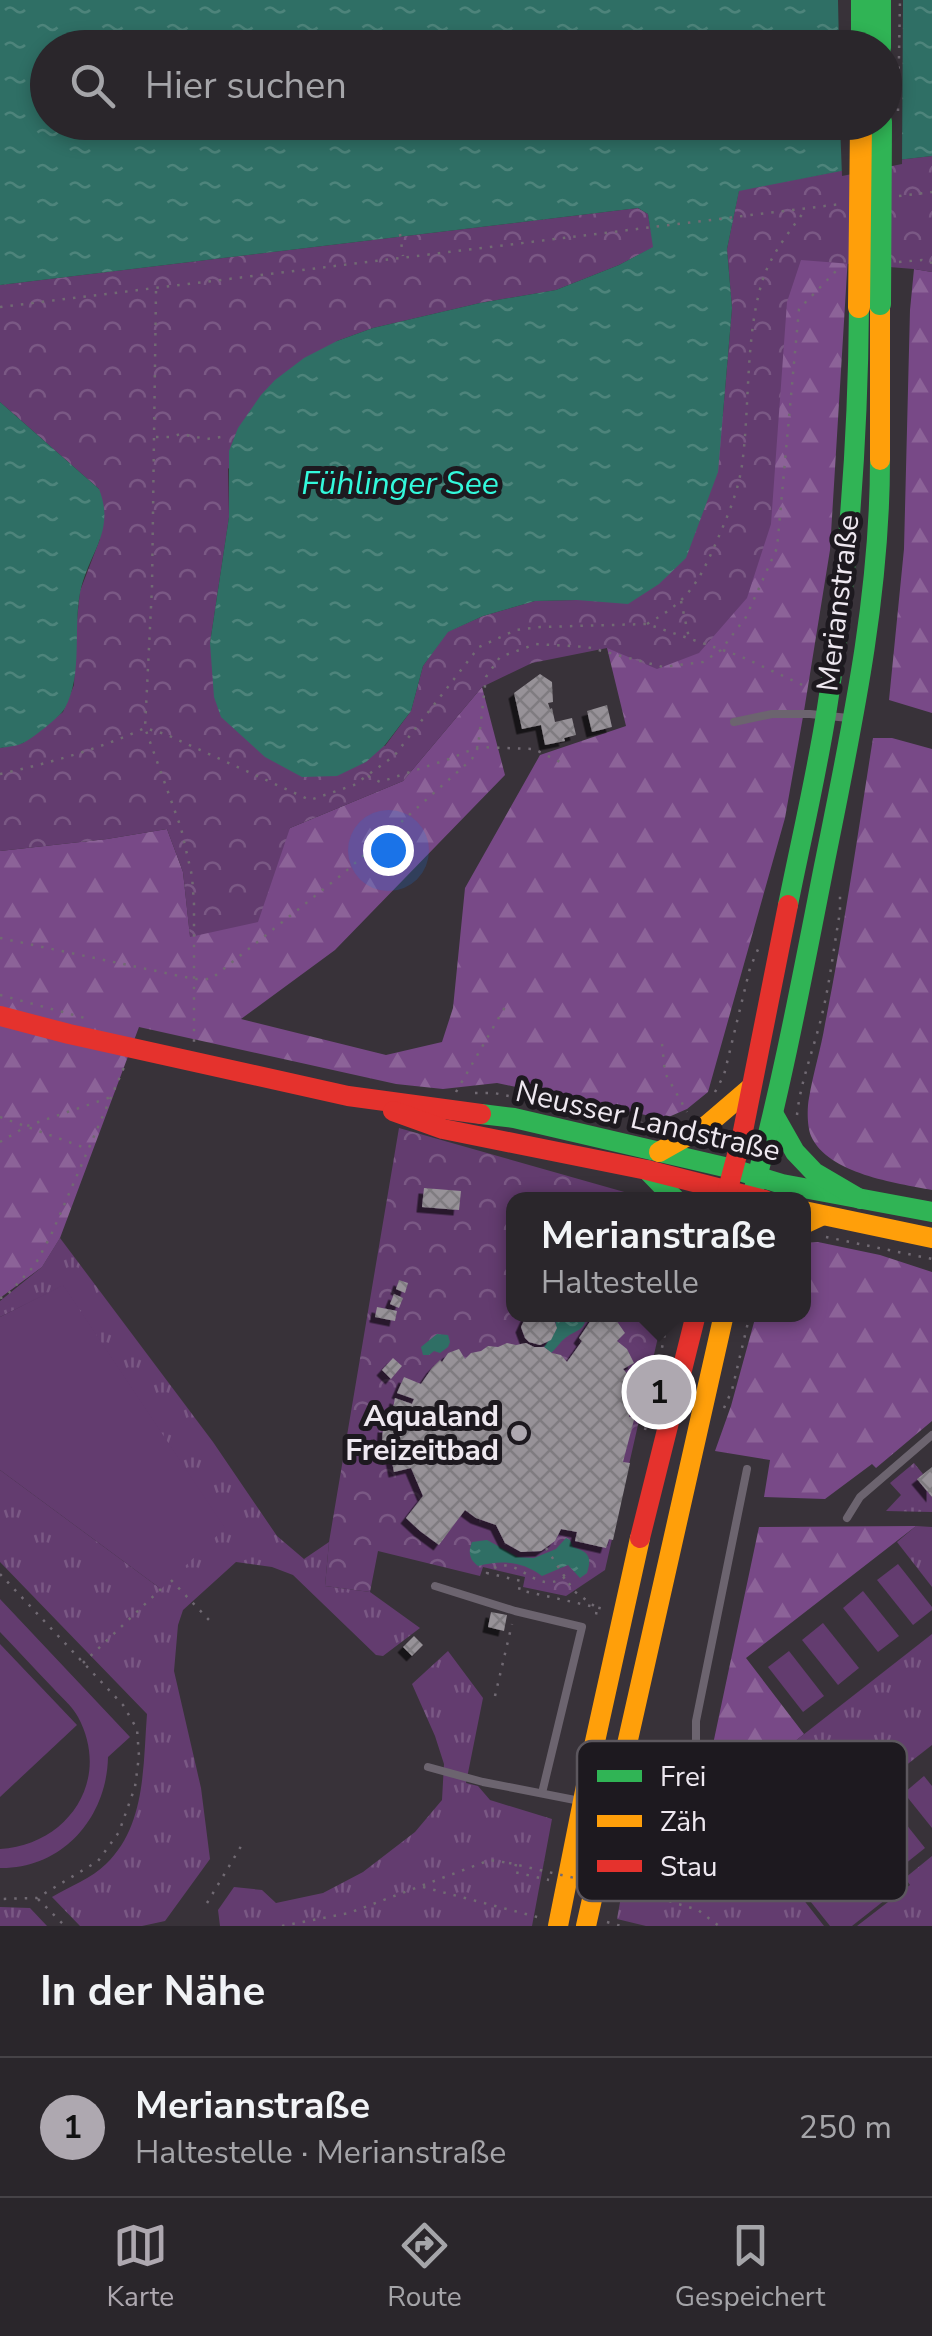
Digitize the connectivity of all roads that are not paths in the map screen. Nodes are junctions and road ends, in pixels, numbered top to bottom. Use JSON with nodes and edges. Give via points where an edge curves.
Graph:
{"nodes":[{"id":1,"x":861,"y":0,"type":"edge"},
{"id":2,"x":881,"y":0,"type":"edge"},
{"id":3,"x":862,"y":30,"type":"edge"},
{"id":4,"x":881,"y":30,"type":"edge"},
{"id":5,"x":862,"y":140,"type":"edge"},
{"id":6,"x":880,"y":140,"type":"edge"},
{"id":7,"x":870,"y":306,"type":"junction"},
{"id":8,"x":818,"y":715,"type":"junction"},
{"id":9,"x":854,"y":718,"type":"junction"},
{"id":10,"x":734,"y":722,"type":"dead end"},
{"id":11,"x":0,"y":1016,"type":"edge"},
{"id":12,"x":749,"y":1089,"type":"junction"},
{"id":13,"x":774,"y":1116,"type":"junction"},
{"id":14,"x":653,"y":1161,"type":"junction"},
{"id":15,"x":729,"y":1186,"type":"edge"},
{"id":16,"x":671,"y":1192,"type":"edge"},
{"id":17,"x":756,"y":1192,"type":"edge"},
{"id":18,"x":759,"y":1192,"type":"edge"},
{"id":19,"x":860,"y":1199,"type":"junction"},
{"id":20,"x":932,"y":1212,"type":"edge"},
{"id":21,"x":813,"y":1222,"type":"edge"},
{"id":22,"x":932,"y":1238,"type":"edge"},
{"id":23,"x":694,"y":1322,"type":"edge"},
{"id":24,"x":722,"y":1322,"type":"edge"},
{"id":25,"x":932,"y":1435,"type":"edge"},
{"id":26,"x":747,"y":1469,"type":"dead end"},
{"id":27,"x":847,"y":1518,"type":"dead end"},
{"id":28,"x":435,"y":1586,"type":"dead end"},
{"id":29,"x":595,"y":1741,"type":"edge"},
{"id":30,"x":626,"y":1741,"type":"edge"},
{"id":31,"x":696,"y":1741,"type":"edge"},
{"id":32,"x":428,"y":1767,"type":"dead end"},
{"id":33,"x":542,"y":1794,"type":"junction"},
{"id":34,"x":577,"y":1801,"type":"edge"},
{"id":35,"x":577,"y":1827,"type":"edge"},
{"id":36,"x":550,"y":1922,"type":"edge"}],
"edges":[{"from":1,"to":3,"type":"main road"},
{"from":2,"to":4,"type":"main road"},
{"from":5,"to":7,"type":"main road","name":"Merianstraße","bridge":true},
{"from":6,"to":7,"type":"main road","name":"Merianstraße","bridge":true},
{"from":7,"to":8,"type":"main road","name":"Merianstraße","via":[[830,698]]},
{"from":7,"to":9,"type":"main road","name":"Merianstraße","via":[[880,514]]},
{"from":8,"to":9,"type":"lane"},
{"from":8,"to":10,"type":"lane"},
{"from":8,"to":12,"type":"main road","name":"Merianstraße"},
{"from":9,"to":13,"type":"main road","name":"Merianstraße"},
{"from":11,"to":14,"type":"main road","name":"Neusser Landstraße","via":[[348,1096],[514,1118]]},
{"from":12,"to":14,"type":"main road"},
{"from":12,"to":15,"type":"main road","name":"Merianstraße"},
{"from":13,"to":17,"type":"main road","name":"Merianstraße"},
{"from":13,"to":19,"type":"main road","via":[[814,1172]]},
{"from":14,"to":15,"type":"main road","name":"Neusser Landstraße"},
{"from":14,"to":16,"type":"main road"},
{"from":18,"to":19,"type":"main road","name":"Neusser Landstraße","via":[[782,1184]]},
{"from":19,"to":20,"type":"main road","name":"Neusser Landstraße"},
{"from":21,"to":22,"type":"main road"},
{"from":23,"to":29,"type":"main road"},
{"from":24,"to":30,"type":"main road"},
{"from":25,"to":27,"type":"lane","via":[[860,1497]]},
{"from":26,"to":31,"type":"lane"},
{"from":28,"to":33,"type":"lane","via":[[582,1627]]},
{"from":32,"to":33,"type":"lane"},
{"from":33,"to":34,"type":"lane"},
{"from":35,"to":36,"type":"main road"}]}
